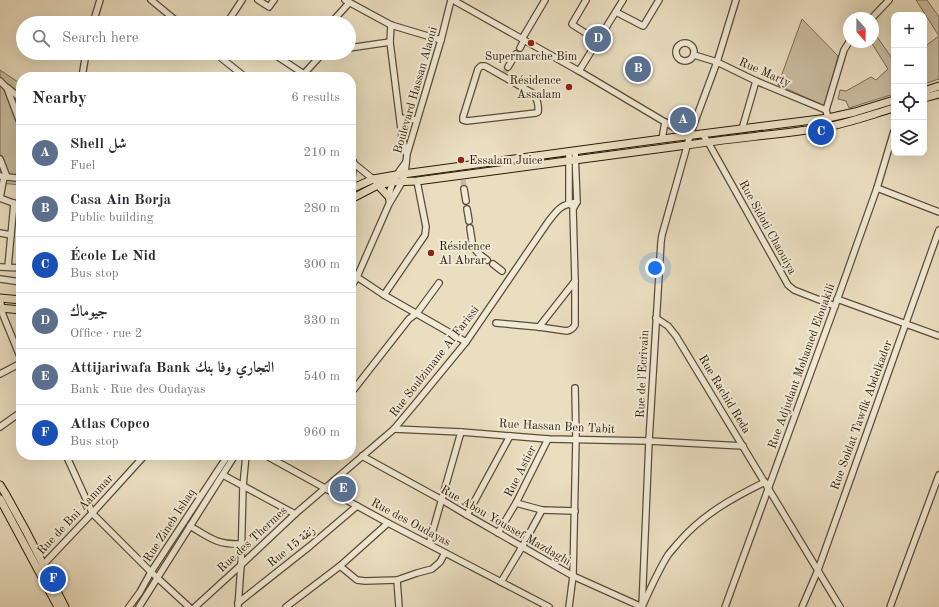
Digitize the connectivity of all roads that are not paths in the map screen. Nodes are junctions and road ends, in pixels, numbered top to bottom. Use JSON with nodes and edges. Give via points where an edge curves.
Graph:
{"nodes":[{"id":1,"x":100,"y":0,"type":"edge"},
{"id":2,"x":151,"y":0,"type":"edge"},
{"id":3,"x":242,"y":0,"type":"edge"},
{"id":4,"x":258,"y":0,"type":"edge"},
{"id":5,"x":274,"y":0,"type":"edge"},
{"id":6,"x":452,"y":0,"type":"edge"},
{"id":7,"x":545,"y":0,"type":"edge"},
{"id":8,"x":586,"y":0,"type":"edge"},
{"id":9,"x":623,"y":0,"type":"edge"},
{"id":10,"x":659,"y":0,"type":"edge"},
{"id":11,"x":736,"y":0,"type":"edge"},
{"id":12,"x":889,"y":0,"type":"edge"},
{"id":13,"x":347,"y":1,"type":"edge"},
{"id":14,"x":616,"y":12,"type":"junction"},
{"id":15,"x":878,"y":12,"type":"edge"},
{"id":16,"x":95,"y":16,"type":"edge"},
{"id":17,"x":170,"y":16,"type":"edge"},
{"id":18,"x":232,"y":16,"type":"edge"},
{"id":19,"x":336,"y":16,"type":"edge"},
{"id":20,"x":391,"y":25,"type":"junction"},
{"id":21,"x":441,"y":40,"type":"junction"},
{"id":22,"x":523,"y":40,"type":"junction"},
{"id":23,"x":598,"y":41,"type":"junction"},
{"id":24,"x":390,"y":42,"type":"junction"},
{"id":25,"x":356,"y":47,"type":"edge"},
{"id":26,"x":520,"y":48,"type":"dead end"},
{"id":27,"x":845,"y":48,"type":"edge"},
{"id":28,"x":516,"y":54,"type":"dead end"},
{"id":29,"x":694,"y":55,"type":"dead end"},
{"id":30,"x":85,"y":60,"type":"edge"},
{"id":31,"x":224,"y":60,"type":"edge"},
{"id":32,"x":282,"y":60,"type":"edge"},
{"id":33,"x":317,"y":60,"type":"edge"},
{"id":34,"x":717,"y":62,"type":"junction"},
{"id":35,"x":508,"y":67,"type":"tunnel mouth"},
{"id":36,"x":579,"y":71,"type":"junction"},
{"id":37,"x":83,"y":72,"type":"edge"},
{"id":38,"x":239,"y":72,"type":"edge"},
{"id":39,"x":299,"y":72,"type":"edge"},
{"id":40,"x":306,"y":72,"type":"edge"},
{"id":41,"x":504,"y":75,"type":"joint"},
{"id":42,"x":756,"y":81,"type":"junction"},
{"id":43,"x":0,"y":82,"type":"edge"},
{"id":44,"x":939,"y":86,"type":"edge"},
{"id":45,"x":7,"y":88,"type":"junction"},
{"id":46,"x":927,"y":90,"type":"edge"},
{"id":47,"x":16,"y":94,"type":"edge"},
{"id":48,"x":939,"y":94,"type":"edge"},
{"id":49,"x":927,"y":97,"type":"edge"},
{"id":50,"x":891,"y":101,"type":"edge"},
{"id":51,"x":891,"y":109,"type":"edge"},
{"id":52,"x":826,"y":110,"type":"junction"},
{"id":53,"x":16,"y":112,"type":"edge"},
{"id":54,"x":400,"y":118,"type":"junction"},
{"id":55,"x":828,"y":118,"type":"junction"},
{"id":56,"x":417,"y":120,"type":"junction"},
{"id":57,"x":665,"y":122,"type":"junction"},
{"id":58,"x":742,"y":129,"type":"junction"},
{"id":59,"x":690,"y":134,"type":"junction"},
{"id":60,"x":703,"y":135,"type":"junction"},
{"id":61,"x":662,"y":139,"type":"junction"},
{"id":62,"x":891,"y":141,"type":"edge"},
{"id":63,"x":708,"y":142,"type":"junction"},
{"id":64,"x":687,"y":145,"type":"junction"},
{"id":65,"x":572,"y":151,"type":"junction"},
{"id":66,"x":406,"y":154,"type":"junction"},
{"id":67,"x":0,"y":159,"type":"edge"},
{"id":68,"x":573,"y":160,"type":"junction"},
{"id":69,"x":406,"y":162,"type":"junction"},
{"id":70,"x":356,"y":165,"type":"edge"},
{"id":71,"x":405,"y":174,"type":"junction"},
{"id":72,"x":396,"y":175,"type":"junction"},
{"id":73,"x":4,"y":177,"type":"edge"},
{"id":74,"x":16,"y":178,"type":"edge"},
{"id":75,"x":373,"y":179,"type":"junction"},
{"id":76,"x":418,"y":181,"type":"junction"},
{"id":77,"x":392,"y":182,"type":"junction"},
{"id":78,"x":402,"y":182,"type":"junction"},
{"id":79,"x":378,"y":185,"type":"junction"},
{"id":80,"x":356,"y":187,"type":"edge"},
{"id":81,"x":877,"y":188,"type":"junction"},
{"id":82,"x":464,"y":189,"type":"tunnel mouth"},
{"id":83,"x":356,"y":196,"type":"edge"},
{"id":84,"x":0,"y":198,"type":"edge"},
{"id":85,"x":389,"y":201,"type":"junction"},
{"id":86,"x":466,"y":201,"type":"dead end"},
{"id":87,"x":14,"y":203,"type":"joint"},
{"id":88,"x":571,"y":206,"type":"junction"},
{"id":89,"x":467,"y":209,"type":"dead end"},
{"id":90,"x":939,"y":212,"type":"edge"},
{"id":91,"x":469,"y":221,"type":"dead end"},
{"id":92,"x":470,"y":228,"type":"dead end"},
{"id":93,"x":939,"y":230,"type":"edge"},
{"id":94,"x":0,"y":233,"type":"edge"},
{"id":95,"x":11,"y":235,"type":"junction"},
{"id":96,"x":472,"y":241,"type":"dead end"},
{"id":97,"x":474,"y":248,"type":"dead end"},
{"id":98,"x":487,"y":260,"type":"dead end"},
{"id":99,"x":493,"y":264,"type":"dead end"},
{"id":100,"x":0,"y":267,"type":"edge"},
{"id":101,"x":8,"y":268,"type":"junction"},
{"id":102,"x":16,"y":268,"type":"edge"},
{"id":103,"x":502,"y":271,"type":"dead end"},
{"id":104,"x":357,"y":277,"type":"joint"},
{"id":105,"x":0,"y":279,"type":"edge"},
{"id":106,"x":575,"y":280,"type":"junction"},
{"id":107,"x":16,"y":281,"type":"edge"},
{"id":108,"x":439,"y":283,"type":"dead end"},
{"id":109,"x":384,"y":295,"type":"junction"},
{"id":110,"x":0,"y":298,"type":"edge"},
{"id":111,"x":837,"y":299,"type":"junction"},
{"id":112,"x":16,"y":300,"type":"edge"},
{"id":113,"x":835,"y":306,"type":"junction"},
{"id":114,"x":1,"y":308,"type":"edge"},
{"id":115,"x":16,"y":310,"type":"edge"},
{"id":116,"x":416,"y":313,"type":"junction"},
{"id":117,"x":656,"y":318,"type":"junction"},
{"id":118,"x":496,"y":323,"type":"dead end"},
{"id":119,"x":905,"y":323,"type":"junction"},
{"id":120,"x":539,"y":327,"type":"junction"},
{"id":121,"x":939,"y":336,"type":"edge"},
{"id":122,"x":466,"y":342,"type":"junction"},
{"id":123,"x":16,"y":347,"type":"edge"},
{"id":124,"x":16,"y":366,"type":"edge"},
{"id":125,"x":0,"y":374,"type":"edge"},
{"id":126,"x":356,"y":387,"type":"edge"},
{"id":127,"x":574,"y":388,"type":"dead end"},
{"id":128,"x":16,"y":416,"type":"edge"},
{"id":129,"x":0,"y":427,"type":"edge"},
{"id":130,"x":394,"y":429,"type":"junction"},
{"id":131,"x":461,"y":432,"type":"junction"},
{"id":132,"x":510,"y":436,"type":"junction"},
{"id":133,"x":548,"y":439,"type":"junction"},
{"id":134,"x":576,"y":440,"type":"junction"},
{"id":135,"x":649,"y":441,"type":"junction"},
{"id":136,"x":743,"y":446,"type":"junction"},
{"id":137,"x":362,"y":456,"type":"junction"},
{"id":138,"x":68,"y":460,"type":"edge"},
{"id":139,"x":140,"y":460,"type":"edge"},
{"id":140,"x":225,"y":460,"type":"edge"},
{"id":141,"x":232,"y":460,"type":"edge"},
{"id":142,"x":246,"y":460,"type":"edge"},
{"id":143,"x":275,"y":460,"type":"edge"},
{"id":144,"x":223,"y":475,"type":"junction"},
{"id":145,"x":939,"y":475,"type":"edge"},
{"id":146,"x":765,"y":482,"type":"junction"},
{"id":147,"x":0,"y":485,"type":"edge"},
{"id":148,"x":244,"y":486,"type":"junction"},
{"id":149,"x":326,"y":488,"type":"junction"},
{"id":150,"x":768,"y":488,"type":"junction"},
{"id":151,"x":0,"y":499,"type":"edge"},
{"id":152,"x":442,"y":500,"type":"junction"},
{"id":153,"x":516,"y":503,"type":"junction"},
{"id":154,"x":357,"y":506,"type":"junction"},
{"id":155,"x":542,"y":510,"type":"junction"},
{"id":156,"x":575,"y":511,"type":"junction"},
{"id":157,"x":92,"y":513,"type":"junction"},
{"id":158,"x":295,"y":514,"type":"junction"},
{"id":159,"x":467,"y":515,"type":"junction"},
{"id":160,"x":388,"y":523,"type":"junction"},
{"id":161,"x":190,"y":526,"type":"junction"},
{"id":162,"x":498,"y":533,"type":"junction"},
{"id":163,"x":25,"y":538,"type":"junction"},
{"id":164,"x":242,"y":544,"type":"junction"},
{"id":165,"x":429,"y":544,"type":"junction"},
{"id":166,"x":522,"y":547,"type":"junction"},
{"id":167,"x":445,"y":553,"type":"junction"},
{"id":168,"x":241,"y":566,"type":"junction"},
{"id":169,"x":340,"y":566,"type":"junction"},
{"id":170,"x":41,"y":567,"type":"junction"},
{"id":171,"x":818,"y":570,"type":"junction"},
{"id":172,"x":151,"y":572,"type":"junction"},
{"id":173,"x":573,"y":576,"type":"junction"},
{"id":174,"x":157,"y":578,"type":"junction"},
{"id":175,"x":398,"y":580,"type":"junction"},
{"id":176,"x":501,"y":582,"type":"junction"},
{"id":177,"x":238,"y":605,"type":"edge"},
{"id":178,"x":58,"y":607,"type":"edge"},
{"id":179,"x":65,"y":607,"type":"edge"},
{"id":180,"x":130,"y":607,"type":"edge"},
{"id":181,"x":138,"y":607,"type":"edge"},
{"id":182,"x":190,"y":607,"type":"edge"},
{"id":183,"x":195,"y":607,"type":"edge"},
{"id":184,"x":286,"y":607,"type":"edge"},
{"id":185,"x":399,"y":607,"type":"edge"},
{"id":186,"x":548,"y":607,"type":"edge"},
{"id":187,"x":568,"y":607,"type":"edge"},
{"id":188,"x":642,"y":607,"type":"edge"},
{"id":189,"x":725,"y":607,"type":"edge"},
{"id":190,"x":802,"y":607,"type":"edge"},
{"id":191,"x":840,"y":607,"type":"edge"},
{"id":192,"x":890,"y":607,"type":"edge"}],
"edges":[{"from":1,"to":16,"type":"street"},
{"from":2,"to":17,"type":"street"},
{"from":3,"to":18,"type":"street"},
{"from":4,"to":5,"type":"street","via":[[269,7]]},
{"from":6,"to":21,"type":"street","name":"Boulevard Hassan Alaoui"},
{"from":6,"to":22,"type":"street"},
{"from":7,"to":22,"type":"street"},
{"from":8,"to":23,"type":"street","via":[[572,24]]},
{"from":9,"to":14,"type":"street"},
{"from":10,"to":14,"type":"street","via":[[643,26]]},
{"from":11,"to":34,"type":"street","name":"Rue de l'Ecrivain"},
{"from":12,"to":15,"type":"street"},
{"from":13,"to":19,"type":"street"},
{"from":13,"to":20,"type":"street"},
{"from":14,"to":23,"type":"street"},
{"from":20,"to":21,"type":"street"},
{"from":20,"to":24,"type":"street"},
{"from":21,"to":56,"type":"street","name":"Boulevard Hassan Alaoui"},
{"from":22,"to":26,"type":"street"},
{"from":22,"to":36,"type":"street"},
{"from":23,"to":36,"type":"street"},
{"from":24,"to":25,"type":"street"},
{"from":24,"to":54,"type":"street"},
{"from":27,"to":52,"type":"street"},
{"from":28,"to":35,"type":"street"},
{"from":29,"to":34,"type":"street","name":"Rue Marty"},
{"from":30,"to":37,"type":"street"},
{"from":31,"to":38,"type":"street"},
{"from":32,"to":39,"type":"street"},
{"from":33,"to":40,"type":"street"},
{"from":34,"to":42,"type":"street","name":"Rue Marty"},
{"from":34,"to":59,"type":"street","name":"Rue de l'Ecrivain"},
{"from":36,"to":57,"type":"street"},
{"from":41,"to":41,"type":"street","via":[[534,94],[538,112],[463,120],[479,67],[485,66]]},
{"from":42,"to":52,"type":"street","name":"Rue Marty"},
{"from":42,"to":58,"type":"street"},
{"from":43,"to":45,"type":"street"},
{"from":44,"to":46,"type":"main road"},
{"from":45,"to":47,"type":"street"},
{"from":45,"to":53,"type":"street"},
{"from":48,"to":49,"type":"main road"},
{"from":50,"to":55,"type":"main road"},
{"from":51,"to":63,"type":"main road","via":[[821,128]]},
{"from":52,"to":55,"type":"street"},
{"from":54,"to":56,"type":"street"},
{"from":54,"to":66,"type":"street"},
{"from":55,"to":58,"type":"main road"},
{"from":56,"to":66,"type":"street","name":"Boulevard Hassan Alaoui"},
{"from":57,"to":59,"type":"street"},
{"from":57,"to":61,"type":"street"},
{"from":58,"to":60,"type":"main road"},
{"from":59,"to":60,"type":"main road"},
{"from":59,"to":61,"type":"main road"},
{"from":59,"to":64,"type":"street","name":"Rue de l'Ecrivain"},
{"from":60,"to":63,"type":"street","name":"Rue Sidoti Chaouiya"},
{"from":61,"to":65,"type":"main road"},
{"from":62,"to":81,"type":"street","name":"Rue Adjudant Mohamed Elouakili"},
{"from":63,"to":64,"type":"main road"},
{"from":63,"to":113,"type":"street","name":"Rue Sidoti Chaouiya","via":[[788,285],[794,290]]},
{"from":64,"to":68,"type":"main road"},
{"from":64,"to":117,"type":"street","name":"Rue de l'Ecrivain","via":[[662,235]]},
{"from":65,"to":68,"type":"street"},
{"from":65,"to":71,"type":"main road"},
{"from":66,"to":69,"type":"street","name":"Boulevard Hassan Alaoui"},
{"from":67,"to":73,"type":"street"},
{"from":68,"to":76,"type":"main road","via":[[463,177]]},
{"from":68,"to":88,"type":"street"},
{"from":68,"to":88,"type":"street","via":[[576,202]]},
{"from":69,"to":71,"type":"street","name":"Boulevard Hassan Alaoui"},
{"from":69,"to":72,"type":"street","name":"Boulevard Hassan Alaoui"},
{"from":70,"to":75,"type":"street"},
{"from":71,"to":72,"type":"main road"},
{"from":71,"to":78,"type":"street","name":"Boulevard Hassan Alaoui"},
{"from":72,"to":75,"type":"main road"},
{"from":72,"to":77,"type":"street"},
{"from":73,"to":74,"type":"street"},
{"from":73,"to":84,"type":"street"},
{"from":75,"to":79,"type":"street"},
{"from":75,"to":80,"type":"main road"},
{"from":76,"to":78,"type":"main road"},
{"from":76,"to":109,"type":"street","via":[[426,227],[425,235]]},
{"from":77,"to":78,"type":"main road"},
{"from":77,"to":79,"type":"main road"},
{"from":77,"to":85,"type":"street"},
{"from":78,"to":85,"type":"street"},
{"from":79,"to":83,"type":"main road"},
{"from":79,"to":85,"type":"main road"},
{"from":81,"to":90,"type":"street"},
{"from":81,"to":111,"type":"street","name":"Rue Adjudant Mohamed Elouakili"},
{"from":82,"to":86,"type":"street"},
{"from":84,"to":87,"type":"street"},
{"from":85,"to":104,"type":"street"},
{"from":87,"to":95,"type":"street"},
{"from":88,"to":106,"type":"street"},
{"from":88,"to":122,"type":"street","name":"Rue Soulzimane Al Farissi","via":[[563,205],[552,217]]},
{"from":89,"to":91,"type":"street"},
{"from":92,"to":96,"type":"street"},
{"from":93,"to":119,"type":"street","name":"Rue Soldat Tawfik Abdelkader"},
{"from":94,"to":95,"type":"street"},
{"from":95,"to":101,"type":"street"},
{"from":97,"to":98,"type":"street"},
{"from":99,"to":103,"type":"street"},
{"from":100,"to":101,"type":"street"},
{"from":101,"to":102,"type":"street"},
{"from":104,"to":109,"type":"street"},
{"from":105,"to":107,"type":"street"},
{"from":106,"to":120,"type":"street"},
{"from":106,"to":120,"type":"street","via":[[573,329],[567,331]]},
{"from":108,"to":116,"type":"street"},
{"from":109,"to":116,"type":"street"},
{"from":110,"to":112,"type":"main road"},
{"from":110,"to":114,"type":"street"},
{"from":111,"to":113,"type":"street","name":"Rue Adjudant Mohamed Elouakili"},
{"from":111,"to":119,"type":"street"},
{"from":113,"to":150,"type":"street","name":"Rue Adjudant Mohamed Elouakili"},
{"from":114,"to":115,"type":"main road"},
{"from":114,"to":123,"type":"street"},
{"from":116,"to":122,"type":"street"},
{"from":116,"to":126,"type":"street"},
{"from":117,"to":135,"type":"street","name":"Rue de l'Ecrivain"},
{"from":117,"to":136,"type":"street","name":"Rue Rachid Reda","via":[[672,330]]},
{"from":118,"to":120,"type":"street"},
{"from":119,"to":121,"type":"street"},
{"from":119,"to":171,"type":"street","name":"Rue Soldat Tawfik Abdelkader"},
{"from":122,"to":130,"type":"street","name":"Rue Soulzimane Al Farissi"},
{"from":124,"to":125,"type":"street"},
{"from":127,"to":134,"type":"street"},
{"from":128,"to":129,"type":"street"},
{"from":130,"to":131,"type":"street","name":"Rue Hassan Ben Tabit"},
{"from":130,"to":137,"type":"street","name":"Rue Soulzimane Al Farissi"},
{"from":131,"to":132,"type":"street","name":"Rue Hassan Ben Tabit"},
{"from":131,"to":152,"type":"street"},
{"from":132,"to":133,"type":"street","name":"Rue Hassan Ben Tabit"},
{"from":132,"to":159,"type":"street"},
{"from":133,"to":134,"type":"street","name":"Rue Hassan Ben Tabit"},
{"from":133,"to":153,"type":"street","name":"Rue Astier"},
{"from":134,"to":135,"type":"street","name":"Rue Hassan Ben Tabit"},
{"from":134,"to":156,"type":"street"},
{"from":135,"to":136,"type":"street","name":"Rue Hassan Ben Tabit"},
{"from":135,"to":188,"type":"street","name":"Rue de l'Ecrivain"},
{"from":136,"to":146,"type":"street","name":"Rue Rachid Reda"},
{"from":137,"to":149,"type":"street","name":"Rue Soulzimane Al Farissi"},
{"from":137,"to":152,"type":"street","name":"Rue Abou Youssef Mazdaghi"},
{"from":138,"to":157,"type":"street"},
{"from":139,"to":157,"type":"street","name":"Rue de Bni Aammar"},
{"from":140,"to":172,"type":"street","name":"Rue Zineb Ishaq"},
{"from":141,"to":144,"type":"street","name":"Rue Zineb Ishaq"},
{"from":142,"to":148,"type":"street"},
{"from":143,"to":149,"type":"street","name":"Rue des Oudayas"},
{"from":144,"to":148,"type":"street"},
{"from":144,"to":161,"type":"street","name":"Rue Zineb Ishaq"},
{"from":145,"to":192,"type":"street"},
{"from":146,"to":150,"type":"street","name":"Rue Rachid Reda"},
{"from":146,"to":188,"type":"street","via":[[722,505],[684,536],[669,554]]},
{"from":147,"to":163,"type":"main road"},
{"from":148,"to":158,"type":"street"},
{"from":148,"to":164,"type":"street"},
{"from":149,"to":154,"type":"street","name":"Rue des Oudayas"},
{"from":149,"to":158,"type":"street","name":"Rue des Thermes"},
{"from":150,"to":171,"type":"street","name":"Rue Rachid Reda"},
{"from":150,"to":189,"type":"street","name":"Rue Adjudant Mohamed Elouakili"},
{"from":151,"to":163,"type":"main road"},
{"from":152,"to":159,"type":"street","name":"Rue Abou Youssef Mazdaghi"},
{"from":152,"to":165,"type":"street"},
{"from":153,"to":155,"type":"street"},
{"from":153,"to":162,"type":"street","name":"Rue Astier"},
{"from":154,"to":160,"type":"street","name":"Rue des Oudayas"},
{"from":154,"to":177,"type":"street","name":"Rue 15 زنقة"},
{"from":155,"to":156,"type":"street"},
{"from":155,"to":166,"type":"street"},
{"from":156,"to":173,"type":"street"},
{"from":157,"to":170,"type":"street","name":"Rue de Bni Aammar"},
{"from":157,"to":172,"type":"street"},
{"from":158,"to":168,"type":"street","name":"Rue des Thermes"},
{"from":159,"to":162,"type":"street","name":"Rue Abou Youssef Mazdaghi"},
{"from":160,"to":165,"type":"street","name":"Rue des Oudayas"},
{"from":160,"to":169,"type":"street"},
{"from":161,"to":164,"type":"street","via":[[220,543]]},
{"from":161,"to":174,"type":"street","name":"Rue Zineb Ishaq"},
{"from":162,"to":166,"type":"street","name":"Rue Abou Youssef Mazdaghi"},
{"from":163,"to":170,"type":"main road"},
{"from":164,"to":168,"type":"street"},
{"from":165,"to":167,"type":"street","name":"Rue des Oudayas"},
{"from":166,"to":173,"type":"street","name":"Rue Abou Youssef Mazdaghi"},
{"from":166,"to":176,"type":"street"},
{"from":167,"to":175,"type":"street","via":[[432,569]]},
{"from":167,"to":176,"type":"street","name":"Rue des Oudayas"},
{"from":168,"to":177,"type":"street"},
{"from":168,"to":183,"type":"street","name":"Rue des Thermes"},
{"from":169,"to":175,"type":"street","via":[[357,580]]},
{"from":169,"to":184,"type":"street"},
{"from":170,"to":178,"type":"main road"},
{"from":170,"to":179,"type":"main road"},
{"from":171,"to":190,"type":"street","name":"Rue Soldat Tawfik Abdelkader"},
{"from":171,"to":191,"type":"street","name":"Rue Rachid Reda"},
{"from":172,"to":174,"type":"street"},
{"from":172,"to":180,"type":"street","name":"Rue Zineb Ishaq"},
{"from":173,"to":187,"type":"street"},
{"from":173,"to":188,"type":"street","name":"Rue Abou Youssef Mazdaghi"},
{"from":174,"to":181,"type":"street","name":"Rue Zineb Ishaq"},
{"from":174,"to":182,"type":"street"},
{"from":175,"to":185,"type":"street"},
{"from":176,"to":186,"type":"street","name":"Rue des Oudayas"}]}
